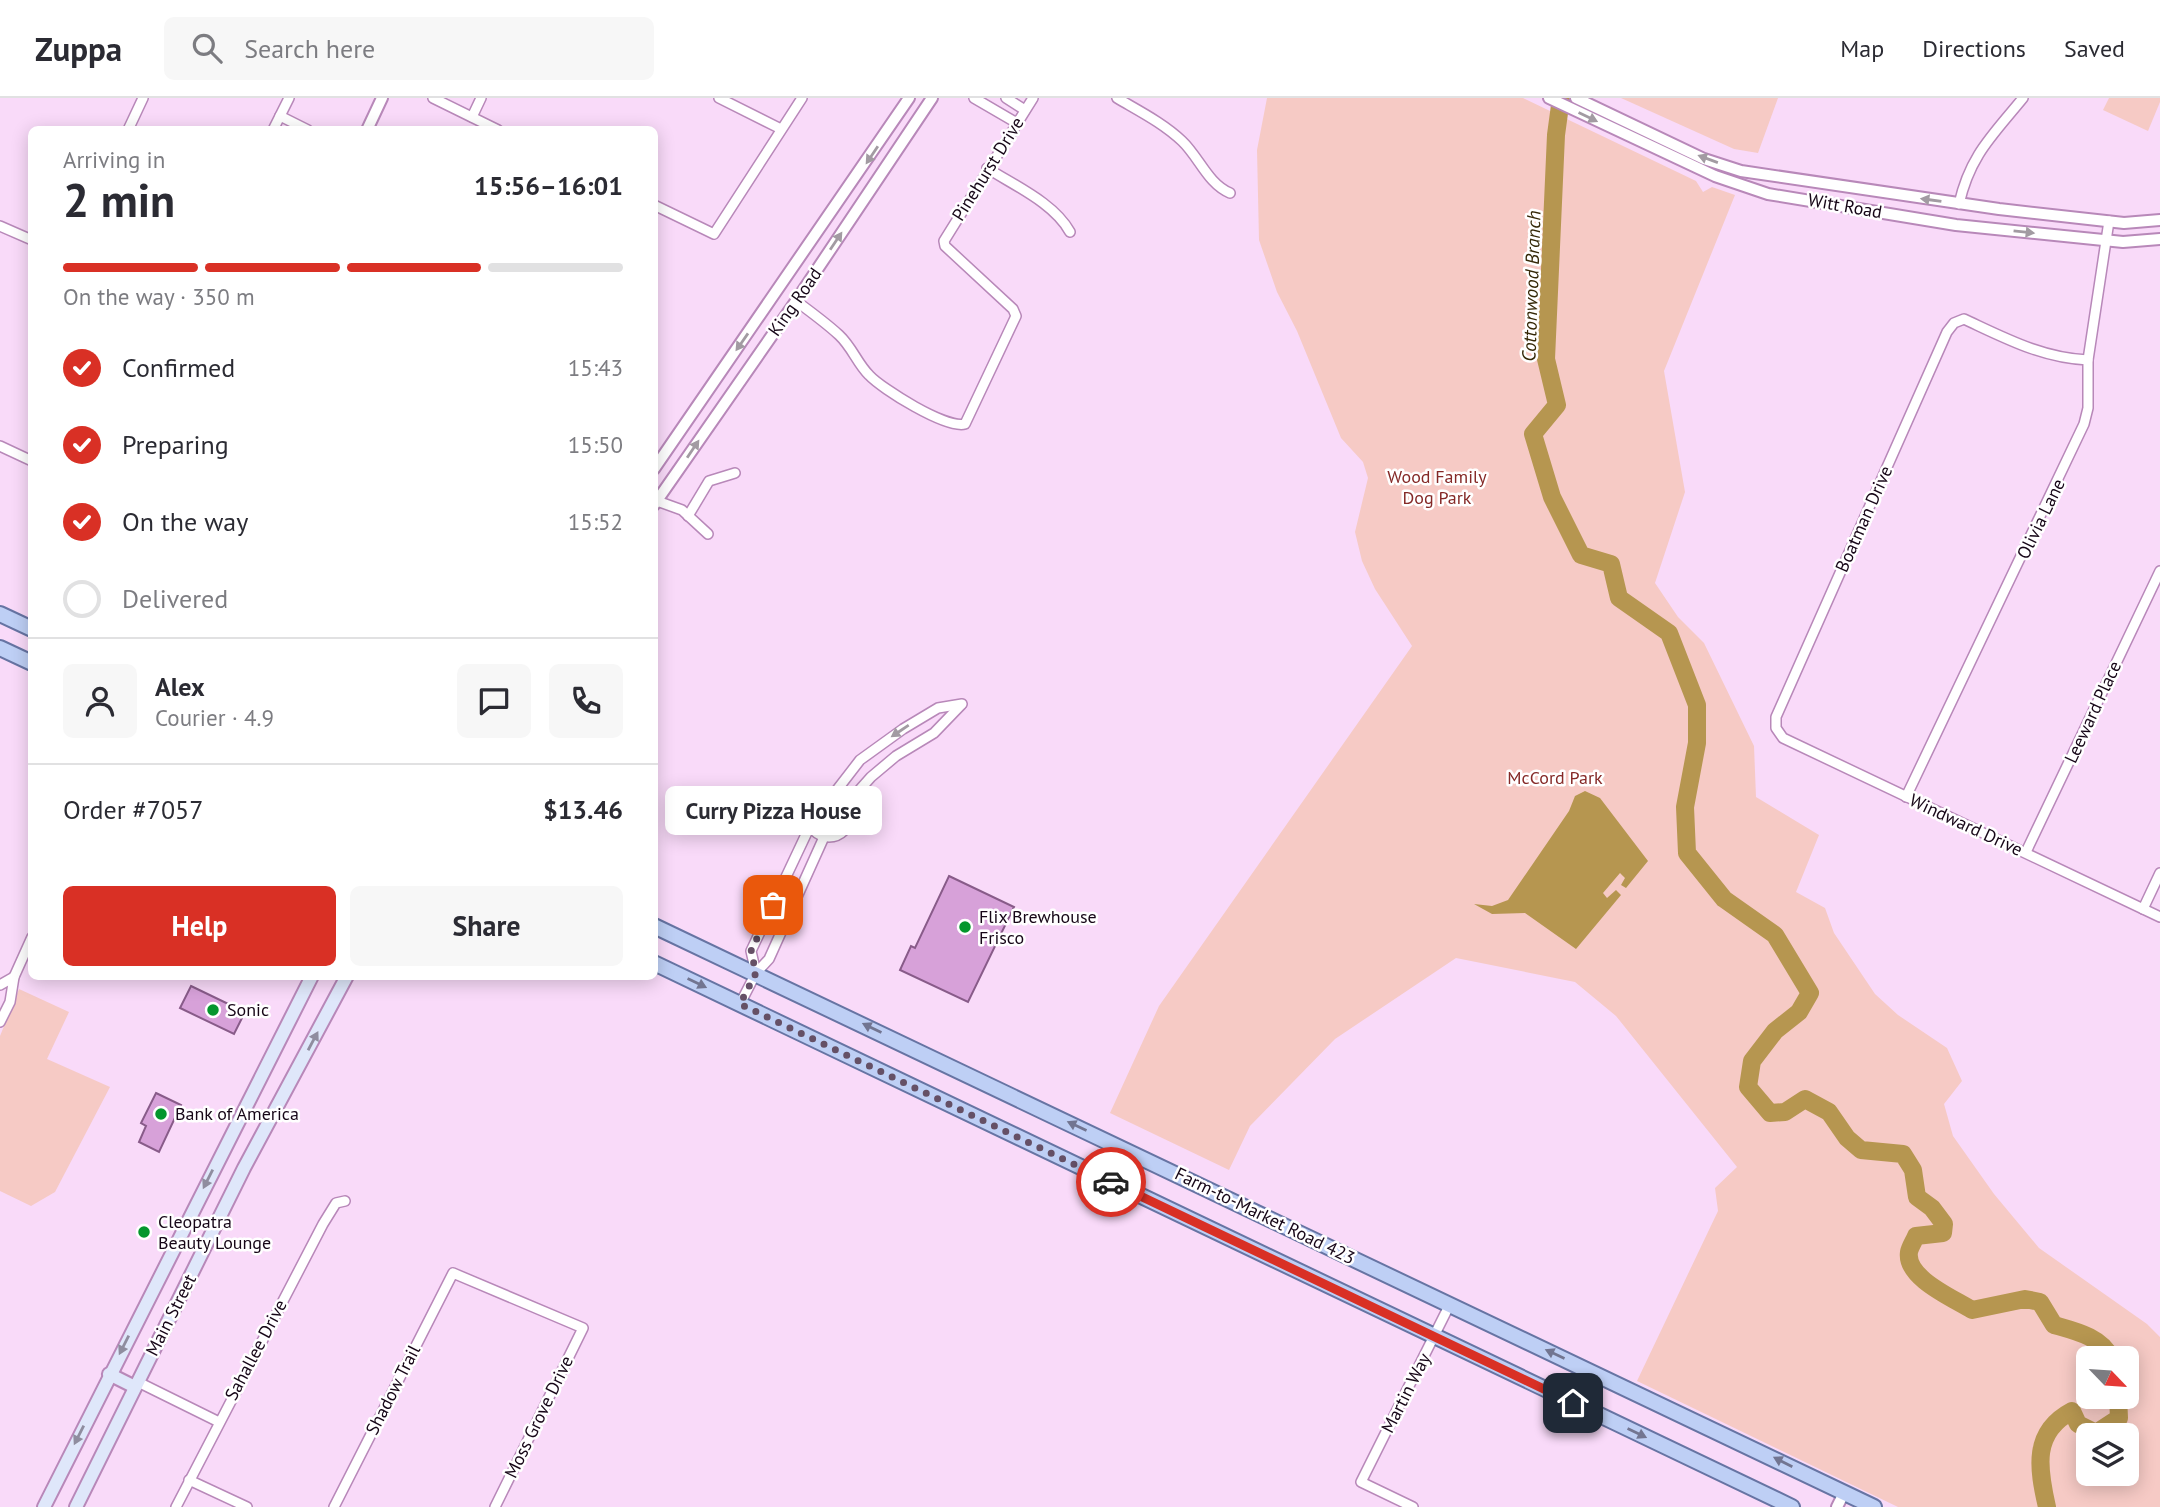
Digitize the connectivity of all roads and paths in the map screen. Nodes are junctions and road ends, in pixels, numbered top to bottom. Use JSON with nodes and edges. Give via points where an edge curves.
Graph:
{"nodes":[{"id":1,"x":143,"y":98,"type":"edge"},
{"id":2,"x":289,"y":98,"type":"edge"},
{"id":3,"x":382,"y":98,"type":"edge"},
{"id":4,"x":433,"y":98,"type":"edge"},
{"id":5,"x":481,"y":98,"type":"edge"},
{"id":6,"x":719,"y":98,"type":"edge"},
{"id":7,"x":802,"y":98,"type":"edge"},
{"id":8,"x":909,"y":98,"type":"edge"},
{"id":9,"x":932,"y":98,"type":"edge"},
{"id":10,"x":974,"y":98,"type":"edge"},
{"id":11,"x":1006,"y":98,"type":"edge"},
{"id":12,"x":1033,"y":98,"type":"edge"},
{"id":13,"x":1117,"y":98,"type":"edge"},
{"id":14,"x":1549,"y":98,"type":"edge"},
{"id":15,"x":1576,"y":98,"type":"edge"},
{"id":16,"x":2023,"y":98,"type":"edge"},
{"id":17,"x":1025,"y":110,"type":"junction"},
{"id":18,"x":280,"y":116,"type":"junction"},
{"id":19,"x":472,"y":117,"type":"junction"},
{"id":20,"x":1017,"y":123,"type":"junction"},
{"id":21,"x":130,"y":126,"type":"edge"},
{"id":22,"x":275,"y":126,"type":"edge"},
{"id":23,"x":300,"y":126,"type":"edge"},
{"id":24,"x":369,"y":126,"type":"edge"},
{"id":25,"x":490,"y":126,"type":"edge"},
{"id":26,"x":781,"y":129,"type":"junction"},
{"id":27,"x":1630,"y":131,"type":"junction"},
{"id":28,"x":987,"y":168,"type":"junction"},
{"id":29,"x":1230,"y":193,"type":"dead end"},
{"id":30,"x":1959,"y":204,"type":"junction"},
{"id":31,"x":658,"y":207,"type":"edge"},
{"id":32,"x":2160,"y":220,"type":"edge"},
{"id":33,"x":2109,"y":221,"type":"junction"},
{"id":34,"x":1956,"y":225,"type":"junction"},
{"id":35,"x":0,"y":226,"type":"edge"},
{"id":36,"x":1070,"y":232,"type":"dead end"},
{"id":37,"x":28,"y":238,"type":"edge"},
{"id":38,"x":2108,"y":240,"type":"junction"},
{"id":39,"x":2160,"y":240,"type":"edge"},
{"id":40,"x":780,"y":289,"type":"junction"},
{"id":41,"x":796,"y":301,"type":"junction"},
{"id":42,"x":2088,"y":360,"type":"junction"},
{"id":43,"x":0,"y":446,"type":"edge"},
{"id":44,"x":28,"y":459,"type":"edge"},
{"id":45,"x":658,"y":463,"type":"edge"},
{"id":46,"x":734,"y":473,"type":"dead end"},
{"id":47,"x":658,"y":498,"type":"edge"},
{"id":48,"x":658,"y":503,"type":"edge"},
{"id":49,"x":688,"y":516,"type":"junction"},
{"id":50,"x":708,"y":534,"type":"dead end"},
{"id":51,"x":2160,"y":571,"type":"edge"},
{"id":52,"x":0,"y":614,"type":"edge"},
{"id":53,"x":28,"y":627,"type":"edge"},
{"id":54,"x":0,"y":648,"type":"edge"},
{"id":55,"x":28,"y":661,"type":"edge"},
{"id":56,"x":1776,"y":728,"type":"joint"},
{"id":57,"x":833,"y":794,"type":"junction"},
{"id":58,"x":1906,"y":797,"type":"junction"},
{"id":59,"x":847,"y":804,"type":"junction"},
{"id":60,"x":810,"y":826,"type":"junction"},
{"id":61,"x":824,"y":837,"type":"junction"},
{"id":62,"x":2026,"y":852,"type":"junction"},
{"id":63,"x":2160,"y":873,"type":"edge"},
{"id":64,"x":2143,"y":909,"type":"junction"},
{"id":65,"x":2160,"y":918,"type":"edge"},
{"id":66,"x":658,"y":928,"type":"edge"},
{"id":67,"x":28,"y":946,"type":"edge"},
{"id":68,"x":658,"y":965,"type":"edge"},
{"id":69,"x":756,"y":973,"type":"junction"},
{"id":70,"x":14,"y":977,"type":"junction"},
{"id":71,"x":310,"y":980,"type":"edge"},
{"id":72,"x":345,"y":980,"type":"edge"},
{"id":73,"x":0,"y":985,"type":"edge"},
{"id":74,"x":740,"y":1004,"type":"junction"},
{"id":75,"x":0,"y":1022,"type":"edge"},
{"id":76,"x":345,"y":1201,"type":"dead end"},
{"id":77,"x":1450,"y":1304,"type":"junction"},
{"id":78,"x":583,"y":1328,"type":"joint"},
{"id":79,"x":1434,"y":1337,"type":"junction"},
{"id":80,"x":109,"y":1374,"type":"junction"},
{"id":81,"x":137,"y":1385,"type":"junction"},
{"id":82,"x":219,"y":1422,"type":"junction"},
{"id":83,"x":190,"y":1480,"type":"junction"},
{"id":84,"x":1844,"y":1493,"type":"junction"},
{"id":85,"x":44,"y":1507,"type":"edge"},
{"id":86,"x":76,"y":1507,"type":"edge"},
{"id":87,"x":176,"y":1507,"type":"edge"},
{"id":88,"x":247,"y":1507,"type":"edge"},
{"id":89,"x":334,"y":1507,"type":"edge"},
{"id":90,"x":495,"y":1507,"type":"edge"},
{"id":91,"x":1413,"y":1507,"type":"edge"},
{"id":92,"x":1791,"y":1507,"type":"edge"},
{"id":93,"x":1837,"y":1507,"type":"edge"},
{"id":94,"x":1874,"y":1507,"type":"edge"}],
"edges":[{"from":1,"to":21,"type":"street"},
{"from":2,"to":18,"type":"street"},
{"from":3,"to":24,"type":"street"},
{"from":4,"to":19,"type":"street"},
{"from":5,"to":19,"type":"street"},
{"from":6,"to":26,"type":"street"},
{"from":7,"to":26,"type":"street"},
{"from":8,"to":40,"type":"street","name":"King Road","one_way":true},
{"from":41,"to":9,"type":"street","name":"King Road","one_way":true},
{"from":10,"to":20,"type":"street"},
{"from":11,"to":17,"type":"street"},
{"from":12,"to":17,"type":"street","name":"Pinehurst Drive"},
{"from":13,"to":29,"type":"street","via":[[1182,141],[1220,189]]},
{"from":14,"to":27,"type":"street","name":"Witt Road","one_way":true},
{"from":15,"to":27,"type":"street","name":"Witt Road"},
{"from":16,"to":30,"type":"street","via":[[1979,150]]},
{"from":17,"to":20,"type":"street","name":"Pinehurst Drive"},
{"from":18,"to":22,"type":"street"},
{"from":18,"to":23,"type":"street"},
{"from":19,"to":25,"type":"street"},
{"from":20,"to":28,"type":"street","name":"Pinehurst Drive"},
{"from":26,"to":31,"type":"street","via":[[714,234]]},
{"from":30,"to":27,"type":"street","name":"Witt Road","one_way":true,"via":[[1741,171]]},
{"from":27,"to":34,"type":"street","name":"Witt Road","via":[[1716,177],[1768,194]]},
{"from":28,"to":36,"type":"street","via":[[1053,211]]},
{"from":28,"to":41,"type":"street","name":"Pinehurst Drive","via":[[944,242],[1016,316],[965,424],[939,419],[877,382],[841,337]]},
{"from":30,"to":33,"type":"street","name":"Witt Road"},
{"from":30,"to":34,"type":"street"},
{"from":32,"to":33,"type":"street","name":"Witt Road"},
{"from":33,"to":38,"type":"street","name":"Olivia Lane"},
{"from":34,"to":38,"type":"street","name":"Witt Road","one_way":true},
{"from":35,"to":37,"type":"street"},
{"from":38,"to":39,"type":"street","name":"Witt Road"},
{"from":38,"to":42,"type":"street","name":"Olivia Lane"},
{"from":40,"to":41,"type":"street"},
{"from":40,"to":45,"type":"street","name":"King Road","one_way":true},
{"from":47,"to":41,"type":"street","name":"King Road","one_way":true},
{"from":42,"to":56,"type":"street","name":"Boatman Drive","via":[[2037,353],[1964,319],[1954,323],[1776,716]]},
{"from":42,"to":58,"type":"street","name":"Olivia Lane","via":[[2088,408],[2078,441]]},
{"from":43,"to":44,"type":"street"},
{"from":46,"to":49,"type":"street","via":[[709,481]]},
{"from":48,"to":49,"type":"street"},
{"from":49,"to":50,"type":"street"},
{"from":51,"to":62,"type":"street","name":"Leeward Place"},
{"from":52,"to":53,"type":"main road"},
{"from":54,"to":55,"type":"main road"},
{"from":56,"to":58,"type":"street","name":"Windward Drive","via":[[1783,738]]},
{"from":57,"to":59,"type":"street"},
{"from":59,"to":57,"type":"street","one_way":true,"via":[[871,777],[934,733],[962,705],[938,708],[903,729],[860,760]]},
{"from":57,"to":60,"type":"street","via":[[813,801],[807,813]]},
{"from":58,"to":62,"type":"street","name":"Windward Drive"},
{"from":59,"to":61,"type":"street","via":[[850,818],[844,831]]},
{"from":60,"to":61,"type":"street"},
{"from":60,"to":69,"type":"street","via":[[751,951]]},
{"from":61,"to":69,"type":"street","via":[[769,959]]},
{"from":62,"to":64,"type":"street","name":"Windward Drive"},
{"from":63,"to":64,"type":"street"},
{"from":64,"to":65,"type":"street","name":"Windward Drive"},
{"from":66,"to":69,"type":"main road","name":"Farm-to-Market Road 423"},
{"from":67,"to":70,"type":"street"},
{"from":68,"to":74,"type":"main road","name":"Farm-to-Market Road 423","one_way":true},
{"from":69,"to":74,"type":"street"},
{"from":77,"to":69,"type":"main road","name":"Farm-to-Market Road 423","one_way":true},
{"from":70,"to":73,"type":"street"},
{"from":70,"to":75,"type":"street","via":[[10,1002]]},
{"from":71,"to":80,"type":"main road","name":"Main Street","one_way":true},
{"from":81,"to":72,"type":"main road","name":"Main Street","one_way":true,"via":[[244,1168]]},
{"from":74,"to":79,"type":"main road","name":"Farm-to-Market Road 423"},
{"from":76,"to":82,"type":"street","name":"Sahallee Drive","via":[[336,1203],[323,1224]]},
{"from":77,"to":79,"type":"street","name":"Martin Way"},
{"from":84,"to":77,"type":"main road","name":"Farm-to-Market Road 423","one_way":true},
{"from":78,"to":89,"type":"street","name":"Shadow Trail","via":[[453,1273]]},
{"from":78,"to":90,"type":"street","name":"Moss Grove Drive"},
{"from":79,"to":91,"type":"street","name":"Martin Way","via":[[1361,1482]]},
{"from":79,"to":92,"type":"main road","name":"Farm-to-Market Road 423","one_way":true},
{"from":80,"to":81,"type":"main road"},
{"from":80,"to":85,"type":"main road","name":"Main Street","one_way":true},
{"from":81,"to":82,"type":"street"},
{"from":81,"to":86,"type":"main road","name":"Main Street"},
{"from":82,"to":83,"type":"street","name":"Sahallee Drive"},
{"from":83,"to":87,"type":"street","name":"Sahallee Drive"},
{"from":83,"to":88,"type":"street"},
{"from":84,"to":93,"type":"street"},
{"from":84,"to":94,"type":"main road","name":"Farm-to-Market Road 423"}]}
